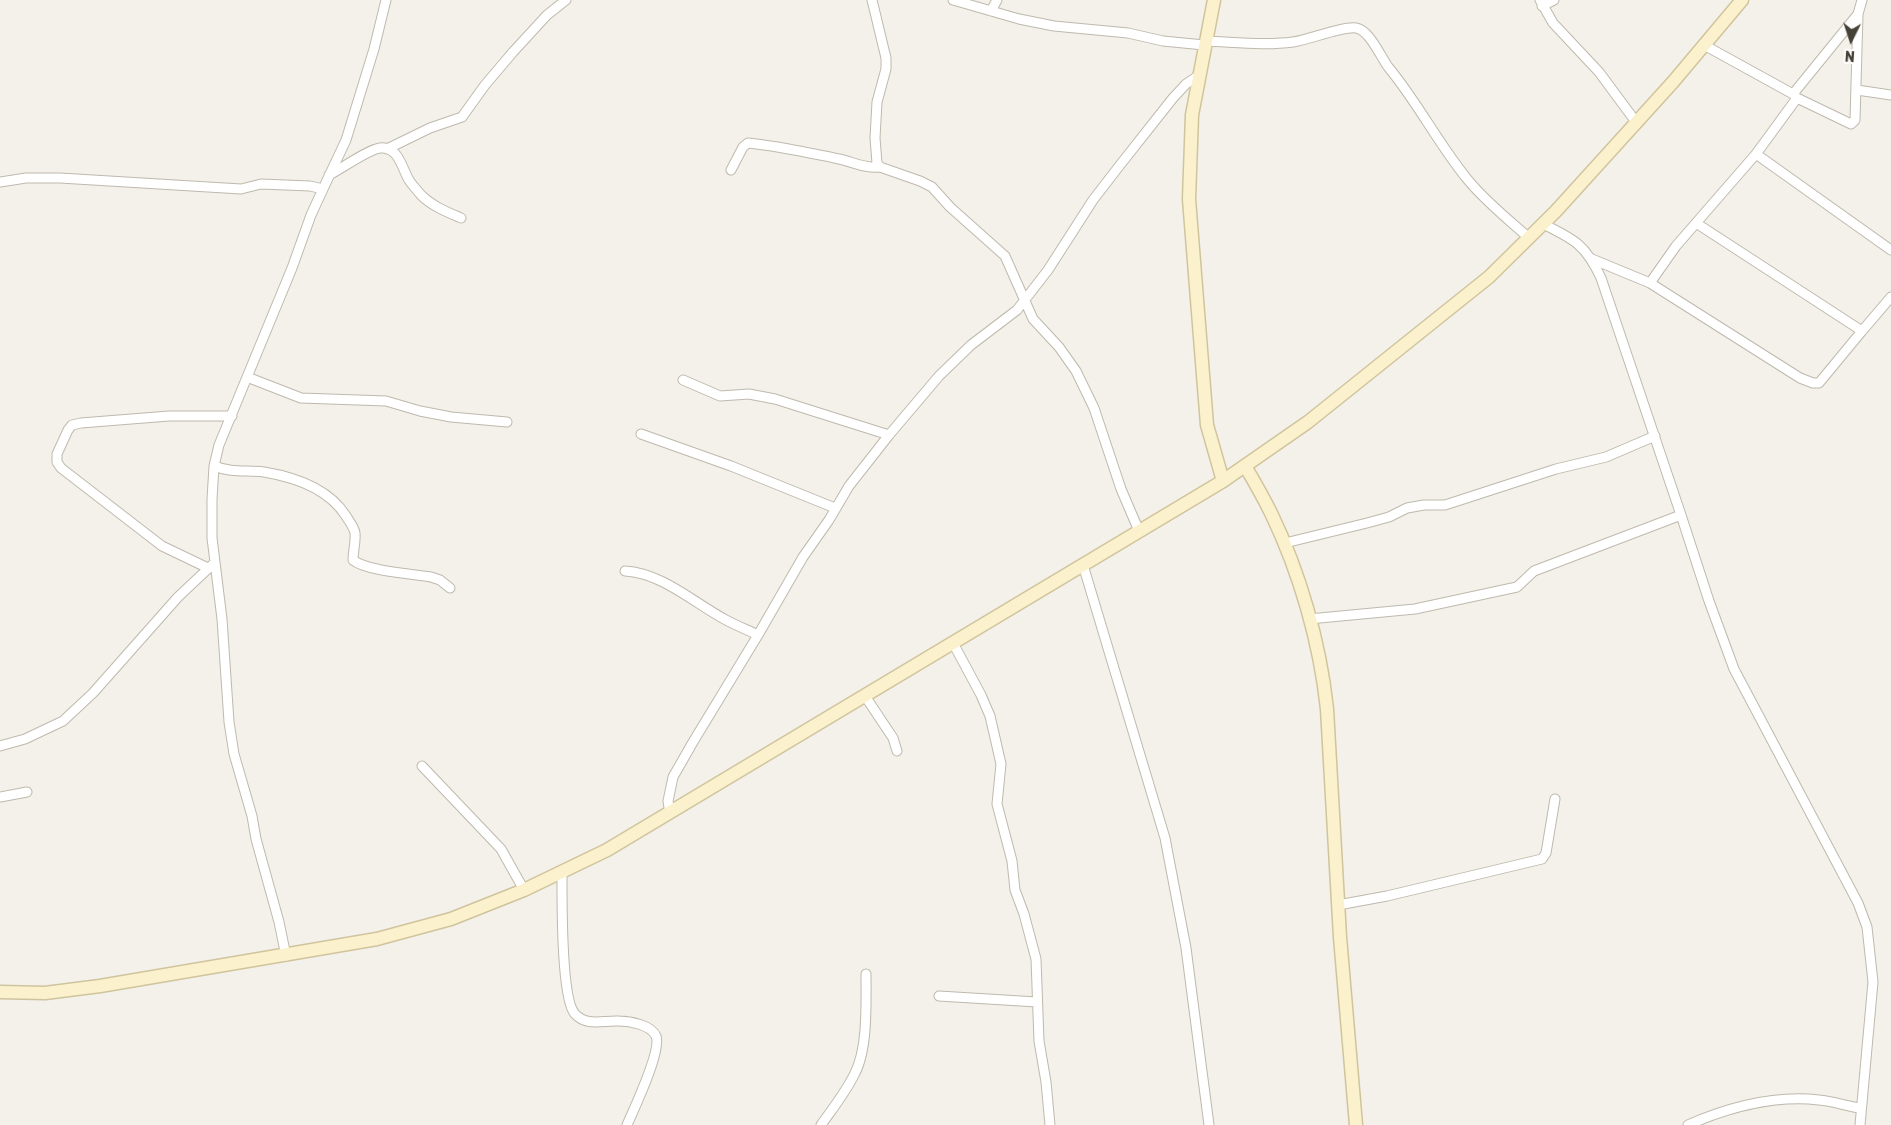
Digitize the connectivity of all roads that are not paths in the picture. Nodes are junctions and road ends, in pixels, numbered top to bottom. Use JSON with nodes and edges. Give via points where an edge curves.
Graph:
{"nodes":[{"id":1,"x":386,"y":0,"type":"edge"},
{"id":2,"x":566,"y":0,"type":"edge"},
{"id":3,"x":872,"y":0,"type":"edge"},
{"id":4,"x":953,"y":0,"type":"edge"},
{"id":5,"x":997,"y":0,"type":"edge"},
{"id":6,"x":1214,"y":0,"type":"edge"},
{"id":7,"x":1554,"y":0,"type":"edge"},
{"id":8,"x":1742,"y":0,"type":"edge"},
{"id":9,"x":1862,"y":0,"type":"edge"},
{"id":10,"x":1541,"y":3,"type":"edge"},
{"id":11,"x":991,"y":11,"type":"junction"},
{"id":12,"x":1858,"y":14,"type":"junction"},
{"id":13,"x":1205,"y":43,"type":"junction"},
{"id":14,"x":1704,"y":45,"type":"junction"},
{"id":15,"x":1198,"y":76,"type":"junction"},
{"id":16,"x":1857,"y":90,"type":"junction"},
{"id":17,"x":1795,"y":96,"type":"junction"},
{"id":18,"x":1891,"y":96,"type":"edge"},
{"id":19,"x":1636,"y":122,"type":"junction"},
{"id":20,"x":387,"y":149,"type":"junction"},
{"id":21,"x":1756,"y":154,"type":"junction"},
{"id":22,"x":880,"y":167,"type":"junction"},
{"id":23,"x":731,"y":170,"type":"dead end"},
{"id":24,"x":329,"y":175,"type":"junction"},
{"id":25,"x":0,"y":182,"type":"edge"},
{"id":26,"x":323,"y":189,"type":"junction"},
{"id":27,"x":461,"y":218,"type":"dead end"},
{"id":28,"x":1696,"y":222,"type":"junction"},
{"id":29,"x":1542,"y":224,"type":"junction"},
{"id":30,"x":1529,"y":238,"type":"junction"},
{"id":31,"x":1891,"y":250,"type":"edge"},
{"id":32,"x":1592,"y":259,"type":"junction"},
{"id":33,"x":1650,"y":283,"type":"junction"},
{"id":34,"x":1891,"y":297,"type":"edge"},
{"id":35,"x":1024,"y":302,"type":"junction"},
{"id":36,"x":1862,"y":331,"type":"junction"},
{"id":37,"x":247,"y":377,"type":"junction"},
{"id":38,"x":684,"y":380,"type":"dead end"},
{"id":39,"x":232,"y":416,"type":"junction"},
{"id":40,"x":507,"y":422,"type":"dead end"},
{"id":41,"x":641,"y":434,"type":"dead end"},
{"id":42,"x":889,"y":435,"type":"junction"},
{"id":43,"x":1655,"y":436,"type":"junction"},
{"id":44,"x":214,"y":466,"type":"junction"},
{"id":45,"x":1245,"y":466,"type":"junction"},
{"id":46,"x":1223,"y":481,"type":"junction"},
{"id":47,"x":836,"y":508,"type":"junction"},
{"id":48,"x":1681,"y":515,"type":"junction"},
{"id":49,"x":1139,"y":531,"type":"junction"},
{"id":50,"x":1285,"y":543,"type":"junction"},
{"id":51,"x":211,"y":565,"type":"junction"},
{"id":52,"x":1084,"y":565,"type":"junction"},
{"id":53,"x":625,"y":571,"type":"dead end"},
{"id":54,"x":450,"y":588,"type":"dead end"},
{"id":55,"x":1309,"y":619,"type":"junction"},
{"id":56,"x":758,"y":635,"type":"junction"},
{"id":57,"x":953,"y":643,"type":"junction"},
{"id":58,"x":865,"y":696,"type":"junction"},
{"id":59,"x":0,"y":746,"type":"edge"},
{"id":60,"x":897,"y":751,"type":"dead end"},
{"id":61,"x":422,"y":766,"type":"dead end"},
{"id":62,"x":27,"y":792,"type":"dead end"},
{"id":63,"x":0,"y":797,"type":"edge"},
{"id":64,"x":1556,"y":799,"type":"dead end"},
{"id":65,"x":670,"y":813,"type":"junction"},
{"id":66,"x":562,"y":872,"type":"junction"},
{"id":67,"x":524,"y":890,"type":"junction"},
{"id":68,"x":1338,"y":905,"type":"junction"},
{"id":69,"x":286,"y":956,"type":"junction"},
{"id":70,"x":866,"y":974,"type":"dead end"},
{"id":71,"x":0,"y":992,"type":"edge"},
{"id":72,"x":938,"y":996,"type":"dead end"},
{"id":73,"x":1037,"y":1002,"type":"junction"},
{"id":74,"x":1860,"y":1108,"type":"junction"},
{"id":75,"x":627,"y":1125,"type":"edge"},
{"id":76,"x":822,"y":1125,"type":"edge"},
{"id":77,"x":1050,"y":1125,"type":"edge"},
{"id":78,"x":1209,"y":1125,"type":"edge"},
{"id":79,"x":1356,"y":1125,"type":"edge"},
{"id":80,"x":1688,"y":1125,"type":"edge"},
{"id":81,"x":1860,"y":1125,"type":"edge"}],
"edges":[{"from":1,"to":24,"type":"street","via":[[346,140]]},
{"from":2,"to":20,"type":"street","via":[[547,15],[513,52],[462,117]]},
{"from":3,"to":22,"type":"street","via":[[886,58],[876,116],[875,157]]},
{"from":4,"to":11,"type":"street"},
{"from":5,"to":11,"type":"street"},
{"from":6,"to":13,"type":"main road"},
{"from":7,"to":10,"type":"street"},
{"from":8,"to":14,"type":"main road"},
{"from":9,"to":12,"type":"street"},
{"from":10,"to":19,"type":"street","via":[[1553,23],[1598,72]]},
{"from":11,"to":13,"type":"street","via":[[1054,26],[1128,33],[1163,41]]},
{"from":12,"to":16,"type":"street"},
{"from":12,"to":17,"type":"street"},
{"from":13,"to":15,"type":"main road"},
{"from":13,"to":30,"type":"street","via":[[1274,44],[1347,29],[1363,31],[1469,181]]},
{"from":14,"to":17,"type":"street"},
{"from":14,"to":19,"type":"main road"},
{"from":15,"to":35,"type":"street","via":[[1173,98],[1120,164]]},
{"from":15,"to":46,"type":"main road","via":[[1192,115],[1189,199],[1207,425]]},
{"from":16,"to":17,"type":"street","via":[[1855,120],[1851,124]]},
{"from":16,"to":18,"type":"street"},
{"from":17,"to":21,"type":"street"},
{"from":19,"to":29,"type":"main road"},
{"from":20,"to":24,"type":"street","via":[[368,153]]},
{"from":20,"to":27,"type":"street","via":[[399,157],[409,181],[422,196],[432,205]]},
{"from":21,"to":28,"type":"street"},
{"from":21,"to":31,"type":"street"},
{"from":22,"to":23,"type":"street","via":[[868,168],[826,156],[748,143]]},
{"from":22,"to":35,"type":"street","via":[[932,187],[994,245],[1005,256]]},
{"from":24,"to":26,"type":"street"},
{"from":25,"to":26,"type":"street","via":[[60,178],[241,190],[261,184]]},
{"from":26,"to":37,"type":"street"},
{"from":28,"to":33,"type":"street"},
{"from":28,"to":36,"type":"street"},
{"from":29,"to":30,"type":"main road"},
{"from":29,"to":32,"type":"street","via":[[1579,244]]},
{"from":30,"to":45,"type":"main road","via":[[1489,277],[1308,422]]},
{"from":32,"to":33,"type":"street"},
{"from":32,"to":43,"type":"street"},
{"from":33,"to":36,"type":"street","via":[[1800,378],[1813,383],[1819,383]]},
{"from":34,"to":36,"type":"street"},
{"from":35,"to":42,"type":"street","via":[[938,376]]},
{"from":35,"to":49,"type":"street","via":[[1033,319],[1076,371],[1094,408]]},
{"from":37,"to":39,"type":"street"},
{"from":37,"to":40,"type":"street","via":[[301,398],[386,401],[451,417]]},
{"from":38,"to":42,"type":"street","via":[[720,396],[749,394],[775,399]]},
{"from":39,"to":44,"type":"street"},
{"from":39,"to":51,"type":"street","via":[[169,416],[81,423],[72,425],[68,430],[58,454],[60,468],[162,546]]},
{"from":41,"to":47,"type":"street"},
{"from":42,"to":47,"type":"street"},
{"from":43,"to":48,"type":"street"},
{"from":43,"to":50,"type":"street","via":[[1606,457],[1556,469],[1445,505],[1407,508],[1389,517]]},
{"from":44,"to":51,"type":"street"},
{"from":44,"to":54,"type":"street","via":[[237,472],[281,476],[324,493],[336,502],[352,524],[355,533],[353,560],[363,566],[431,577]]},
{"from":45,"to":46,"type":"main road"},
{"from":45,"to":50,"type":"main road"},
{"from":46,"to":49,"type":"main road"},
{"from":47,"to":56,"type":"street"},
{"from":48,"to":55,"type":"street","via":[[1534,571],[1517,587],[1415,609]]},
{"from":48,"to":74,"type":"street","via":[[1734,669],[1858,902],[1867,927],[1873,982]]},
{"from":49,"to":52,"type":"main road"},
{"from":50,"to":55,"type":"main road"},
{"from":51,"to":59,"type":"street","via":[[63,721],[25,739]]},
{"from":51,"to":69,"type":"street","via":[[222,619],[234,754]]},
{"from":52,"to":57,"type":"main road"},
{"from":52,"to":78,"type":"street","via":[[1165,838],[1186,948]]},
{"from":53,"to":56,"type":"street","via":[[653,578],[725,620]]},
{"from":55,"to":68,"type":"main road","via":[[1326,692]]},
{"from":56,"to":65,"type":"street","via":[[673,778],[668,801]]},
{"from":57,"to":58,"type":"main road"},
{"from":57,"to":73,"type":"street","via":[[990,716],[1000,764],[997,804],[1012,861],[1015,890],[1036,959]]},
{"from":58,"to":60,"type":"street","via":[[893,738]]},
{"from":58,"to":65,"type":"main road"},
{"from":61,"to":67,"type":"street","via":[[501,849]]},
{"from":62,"to":63,"type":"street"},
{"from":64,"to":68,"type":"street","via":[[1546,853],[1542,859]]},
{"from":65,"to":66,"type":"main road"},
{"from":66,"to":67,"type":"main road"},
{"from":66,"to":75,"type":"street","via":[[565,976],[574,1013],[582,1020],[595,1023],[619,1020],[645,1026],[655,1035],[657,1045]]},
{"from":67,"to":69,"type":"main road","via":[[451,920],[377,939]]},
{"from":68,"to":79,"type":"main road"},
{"from":69,"to":71,"type":"main road","via":[[45,993]]},
{"from":70,"to":76,"type":"street","via":[[866,1013],[856,1071]]},
{"from":72,"to":73,"type":"street"},
{"from":73,"to":77,"type":"street"},
{"from":74,"to":80,"type":"street","via":[[1802,1099],[1743,1107]]},
{"from":74,"to":81,"type":"street"}]}
